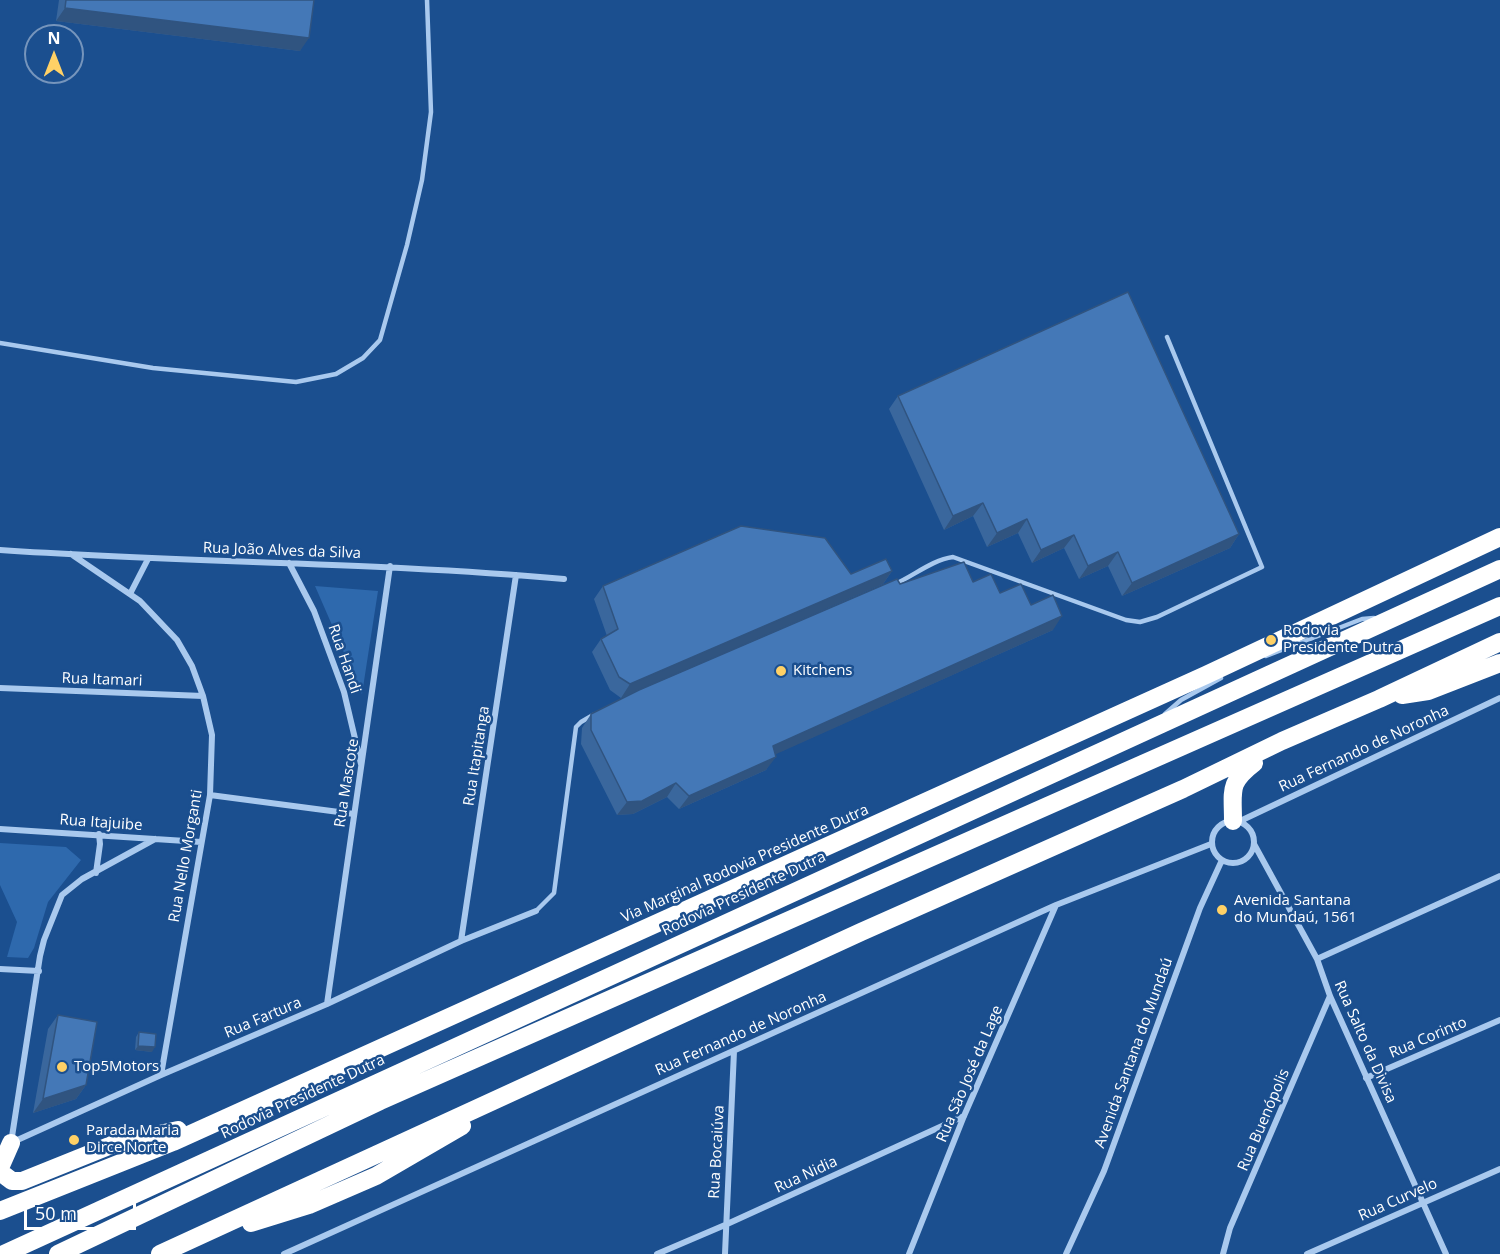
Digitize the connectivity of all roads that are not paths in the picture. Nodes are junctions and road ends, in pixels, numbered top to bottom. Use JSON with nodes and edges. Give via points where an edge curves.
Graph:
{"nodes":[{"id":1,"x":427,"y":0,"type":"edge"},
{"id":2,"x":1167,"y":338,"type":"dead end"},
{"id":3,"x":0,"y":343,"type":"edge"},
{"id":4,"x":1500,"y":537,"type":"edge"},
{"id":5,"x":0,"y":550,"type":"edge"},
{"id":6,"x":71,"y":554,"type":"junction"},
{"id":7,"x":148,"y":559,"type":"junction"},
{"id":8,"x":289,"y":563,"type":"junction"},
{"id":9,"x":390,"y":566,"type":"junction"},
{"id":10,"x":1500,"y":569,"type":"edge"},
{"id":11,"x":516,"y":575,"type":"junction"},
{"id":12,"x":564,"y":579,"type":"dead end"},
{"id":13,"x":884,"y":589,"type":"edge"},
{"id":14,"x":130,"y":594,"type":"junction"},
{"id":15,"x":1500,"y":606,"type":"edge"},
{"id":16,"x":1395,"y":617,"type":"junction"},
{"id":17,"x":1500,"y":642,"type":"edge"},
{"id":18,"x":1265,"y":657,"type":"dead end"},
{"id":19,"x":1500,"y":663,"type":"edge"},
{"id":20,"x":1226,"y":675,"type":"dead end"},
{"id":21,"x":0,"y":688,"type":"edge"},
{"id":22,"x":203,"y":696,"type":"junction"},
{"id":23,"x":1500,"y":698,"type":"edge"},
{"id":24,"x":1379,"y":699,"type":"junction"},
{"id":25,"x":597,"y":714,"type":"edge"},
{"id":26,"x":1143,"y":732,"type":"junction"},
{"id":27,"x":1282,"y":741,"type":"junction"},
{"id":28,"x":362,"y":768,"type":"junction"},
{"id":29,"x":210,"y":795,"type":"junction"},
{"id":30,"x":354,"y":814,"type":"junction"},
{"id":31,"x":1236,"y":822,"type":"junction"},
{"id":32,"x":0,"y":829,"type":"edge"},
{"id":33,"x":99,"y":834,"type":"junction"},
{"id":34,"x":155,"y":839,"type":"junction"},
{"id":35,"x":201,"y":842,"type":"junction"},
{"id":36,"x":1211,"y":844,"type":"junction"},
{"id":37,"x":1254,"y":844,"type":"junction"},
{"id":38,"x":1222,"y":860,"type":"junction"},
{"id":39,"x":96,"y":873,"type":"junction"},
{"id":40,"x":1500,"y":876,"type":"edge"},
{"id":41,"x":1056,"y":905,"type":"junction"},
{"id":42,"x":536,"y":911,"type":"joint"},
{"id":43,"x":461,"y":941,"type":"junction"},
{"id":44,"x":1317,"y":959,"type":"junction"},
{"id":45,"x":0,"y":969,"type":"edge"},
{"id":46,"x":39,"y":971,"type":"junction"},
{"id":47,"x":1330,"y":996,"type":"junction"},
{"id":48,"x":327,"y":1004,"type":"junction"},
{"id":49,"x":1500,"y":1020,"type":"edge"},
{"id":50,"x":734,"y":1051,"type":"junction"},
{"id":51,"x":161,"y":1075,"type":"junction"},
{"id":52,"x":1366,"y":1078,"type":"junction"},
{"id":53,"x":964,"y":1116,"type":"junction"},
{"id":54,"x":215,"y":1123,"type":"junction"},
{"id":55,"x":6,"y":1146,"type":"edge"},
{"id":56,"x":1500,"y":1169,"type":"edge"},
{"id":57,"x":0,"y":1170,"type":"edge"},
{"id":58,"x":1423,"y":1202,"type":"junction"},
{"id":59,"x":1,"y":1211,"type":"edge"},
{"id":60,"x":725,"y":1225,"type":"junction"},
{"id":61,"x":4,"y":1254,"type":"edge"},
{"id":62,"x":58,"y":1254,"type":"edge"},
{"id":63,"x":159,"y":1254,"type":"edge"},
{"id":64,"x":285,"y":1254,"type":"edge"},
{"id":65,"x":657,"y":1254,"type":"edge"},
{"id":66,"x":725,"y":1254,"type":"edge"},
{"id":67,"x":909,"y":1254,"type":"edge"},
{"id":68,"x":1066,"y":1254,"type":"edge"},
{"id":69,"x":1223,"y":1254,"type":"edge"},
{"id":70,"x":1307,"y":1254,"type":"edge"},
{"id":71,"x":1446,"y":1254,"type":"edge"}],
"edges":[{"from":1,"to":3,"type":"lane","via":[[431,112],[422,180],[380,340],[363,358],[336,374],[296,382],[153,368]]},
{"from":2,"to":13,"type":"lane","via":[[1262,567],[1140,622],[953,557],[939,559],[916,575]]},
{"from":4,"to":54,"type":"highway","name":"Via Marginal Rodovia Presidente Dutra","via":[[1206,675]]},
{"from":5,"to":6,"type":"street","name":"Rua João Alves da Silva"},
{"from":6,"to":7,"type":"street","name":"Rua João Alves da Silva"},
{"from":6,"to":14,"type":"street","name":"Rua Nello Morganti"},
{"from":7,"to":8,"type":"street","name":"Rua João Alves da Silva"},
{"from":7,"to":14,"type":"street"},
{"from":8,"to":9,"type":"street","name":"Rua João Alves da Silva"},
{"from":8,"to":28,"type":"street","name":"Rua Handi","via":[[315,611],[344,692]]},
{"from":9,"to":11,"type":"street","name":"Rua João Alves da Silva"},
{"from":9,"to":28,"type":"street","name":"Rua Mascote"},
{"from":10,"to":16,"type":"highway","name":"Rodovia Presidente Dutra"},
{"from":11,"to":12,"type":"street","name":"Rua João Alves da Silva"},
{"from":11,"to":43,"type":"street","name":"Rua Itapitanga"},
{"from":14,"to":22,"type":"street","name":"Rua Nello Morganti","via":[[177,640]]},
{"from":15,"to":62,"type":"highway","via":[[391,1096]]},
{"from":16,"to":18,"type":"lane","via":[[1362,619]]},
{"from":16,"to":26,"type":"highway","name":"Rodovia Presidente Dutra"},
{"from":17,"to":24,"type":"highway"},
{"from":19,"to":24,"type":"highway","via":[[1428,691]]},
{"from":20,"to":26,"type":"lane","via":[[1181,700]]},
{"from":21,"to":22,"type":"street","name":"Rua Itamari"},
{"from":22,"to":29,"type":"street","name":"Rua Nello Morganti","via":[[212,735]]},
{"from":23,"to":31,"type":"street","name":"Rua Fernando de Noronha"},
{"from":24,"to":27,"type":"highway"},
{"from":25,"to":42,"type":"lane","via":[[576,727],[554,893]]},
{"from":26,"to":61,"type":"highway","name":"Rodovia Presidente Dutra"},
{"from":27,"to":31,"type":"highway","via":[[1234,782]]},
{"from":27,"to":63,"type":"highway","via":[[538,1080],[376,1176],[309,1205]]},
{"from":28,"to":30,"type":"street","name":"Rua Mascote"},
{"from":29,"to":30,"type":"street"},
{"from":29,"to":35,"type":"street","name":"Rua Nello Morganti"},
{"from":30,"to":48,"type":"street","name":"Rua Mascote"},
{"from":31,"to":36,"type":"street","via":[[1217,828]]},
{"from":31,"to":37,"type":"street","via":[[1248,828]]},
{"from":32,"to":33,"type":"street","name":"Rua Itajuibe"},
{"from":33,"to":34,"type":"street","name":"Rua Itajuibe"},
{"from":33,"to":39,"type":"street"},
{"from":34,"to":35,"type":"street","name":"Rua Itajuibe"},
{"from":34,"to":39,"type":"street"},
{"from":35,"to":51,"type":"street","name":"Rua Nello Morganti"},
{"from":36,"to":38,"type":"street"},
{"from":36,"to":41,"type":"street","name":"Rua Fernando de Noronha"},
{"from":37,"to":38,"type":"street","via":[[1249,855],[1239,862]]},
{"from":37,"to":44,"type":"street","name":"Rua Salto da Divisa"},
{"from":38,"to":68,"type":"street","name":"Avenida Santana do Mundaú","via":[[1200,908],[1104,1171]]},
{"from":39,"to":46,"type":"street","via":[[62,895],[44,940]]},
{"from":40,"to":44,"type":"street"},
{"from":41,"to":50,"type":"street","name":"Rua Fernando de Noronha"},
{"from":41,"to":53,"type":"street","name":"Rua São José da Lage"},
{"from":42,"to":43,"type":"street","name":"Rua Fartura"},
{"from":43,"to":48,"type":"street","name":"Rua Fartura"},
{"from":44,"to":47,"type":"street","name":"Rua Salto da Divisa"},
{"from":45,"to":46,"type":"street"},
{"from":46,"to":55,"type":"street"},
{"from":47,"to":52,"type":"street","name":"Rua Salto da Divisa"},
{"from":47,"to":69,"type":"street","name":"Rua Buenópolis","via":[[1230,1228]]},
{"from":48,"to":51,"type":"street","name":"Rua Fartura"},
{"from":49,"to":52,"type":"street","name":"Rua Corinto"},
{"from":50,"to":60,"type":"street","name":"Rua Bocaiúva"},
{"from":50,"to":64,"type":"street","name":"Rua Fernando de Noronha"},
{"from":51,"to":55,"type":"street","name":"Rua Fartura"},
{"from":52,"to":58,"type":"street","name":"Rua Salto da Divisa"},
{"from":53,"to":60,"type":"street","name":"Rua Nidia"},
{"from":53,"to":67,"type":"street","name":"Rua São José da Lage"},
{"from":54,"to":57,"type":"highway","via":[[114,1144],[22,1180],[12,1181]]},
{"from":54,"to":59,"type":"highway","name":"Via Marginal Rodovia Presidente Dutra"},
{"from":55,"to":57,"type":"highway"},
{"from":56,"to":58,"type":"street","name":"Rua Curvelo"},
{"from":58,"to":70,"type":"street","name":"Rua Curvelo"},
{"from":58,"to":71,"type":"street","name":"Rua Salto da Divisa"},
{"from":60,"to":65,"type":"street","name":"Rua Nidia"},
{"from":60,"to":66,"type":"street","name":"Rua Bocaiúva"}]}
